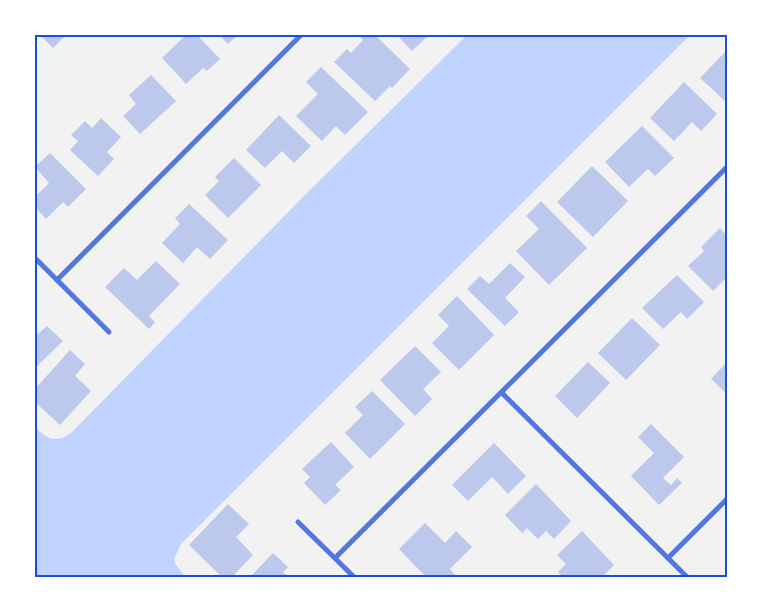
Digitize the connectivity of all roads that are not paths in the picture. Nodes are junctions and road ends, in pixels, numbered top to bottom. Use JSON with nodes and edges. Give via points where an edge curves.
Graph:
{"nodes":[{"id":1,"x":301,"y":35,"type":"edge"},
{"id":2,"x":727,"y":167,"type":"edge"},
{"id":3,"x":35,"y":258,"type":"edge"},
{"id":4,"x":57,"y":280,"type":"junction"},
{"id":5,"x":109,"y":332,"type":"dead end"},
{"id":6,"x":502,"y":393,"type":"junction"},
{"id":7,"x":727,"y":499,"type":"edge"},
{"id":8,"x":298,"y":522,"type":"dead end"},
{"id":9,"x":336,"y":557,"type":"junction"},
{"id":10,"x":668,"y":558,"type":"junction"},
{"id":11,"x":354,"y":577,"type":"edge"},
{"id":12,"x":687,"y":577,"type":"edge"}],
"edges":[{"from":1,"to":4,"type":"street"},
{"from":2,"to":6,"type":"street"},
{"from":3,"to":4,"type":"street"},
{"from":4,"to":5,"type":"street"},
{"from":6,"to":9,"type":"street"},
{"from":6,"to":10,"type":"street"},
{"from":7,"to":10,"type":"street"},
{"from":8,"to":9,"type":"street"},
{"from":9,"to":11,"type":"street"},
{"from":10,"to":12,"type":"street"}]}
